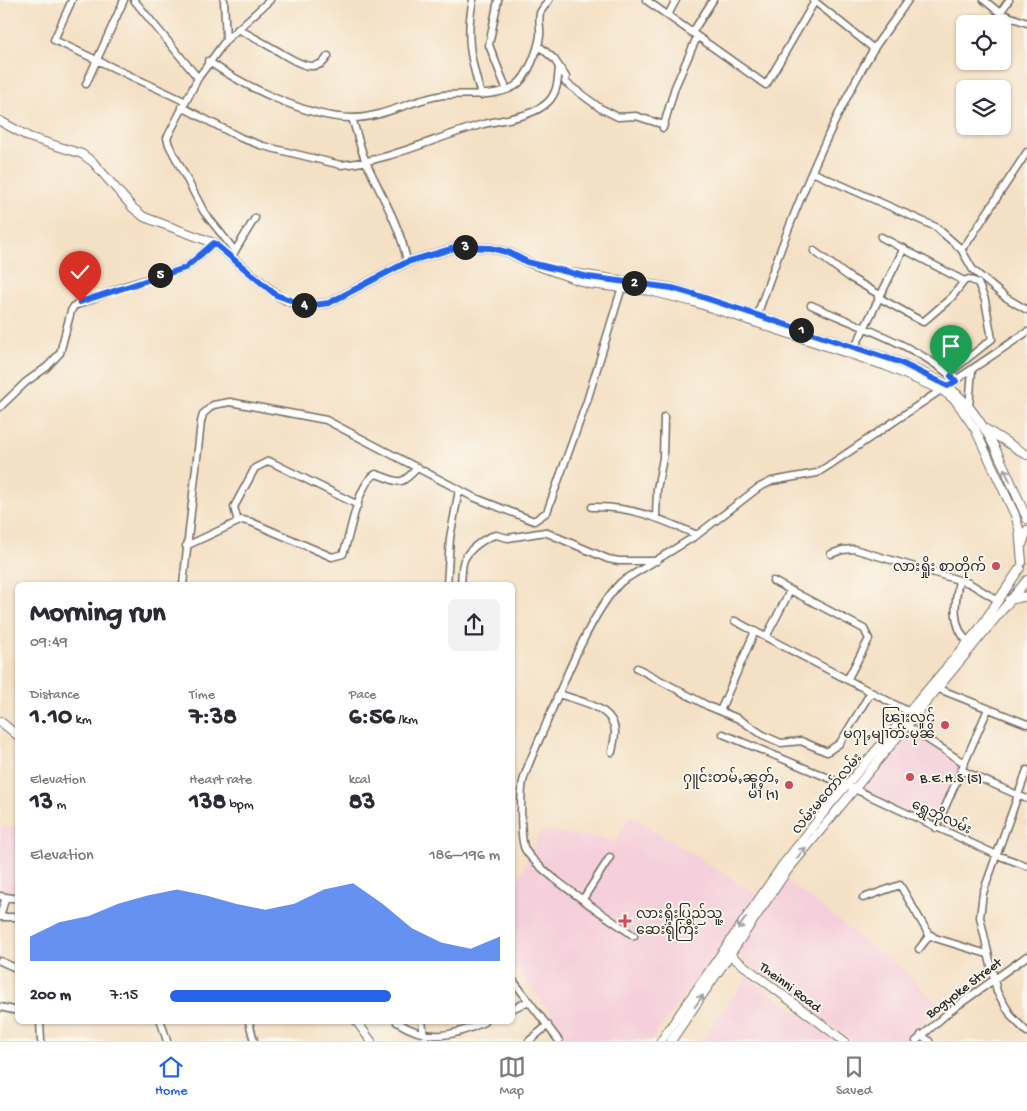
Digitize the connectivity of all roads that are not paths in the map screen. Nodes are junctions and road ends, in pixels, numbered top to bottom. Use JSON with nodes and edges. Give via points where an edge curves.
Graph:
{"nodes":[{"id":1,"x":72,"y":0,"type":"edge"},
{"id":2,"x":124,"y":0,"type":"edge"},
{"id":3,"x":134,"y":0,"type":"edge"},
{"id":4,"x":224,"y":0,"type":"edge"},
{"id":5,"x":270,"y":0,"type":"edge"},
{"id":6,"x":472,"y":0,"type":"edge"},
{"id":7,"x":498,"y":0,"type":"edge"},
{"id":8,"x":548,"y":0,"type":"edge"},
{"id":9,"x":646,"y":0,"type":"edge"},
{"id":10,"x":676,"y":0,"type":"edge"},
{"id":11,"x":713,"y":0,"type":"edge"},
{"id":12,"x":908,"y":0,"type":"edge"},
{"id":13,"x":984,"y":0,"type":"edge"},
{"id":14,"x":1008,"y":0,"type":"edge"},
{"id":15,"x":814,"y":1,"type":"edge"},
{"id":16,"x":1000,"y":13,"type":"junction"},
{"id":17,"x":668,"y":15,"type":"junction"},
{"id":18,"x":1027,"y":23,"type":"edge"},
{"id":19,"x":238,"y":29,"type":"junction"},
{"id":20,"x":694,"y":35,"type":"junction"},
{"id":21,"x":226,"y":40,"type":"junction"},
{"id":22,"x":538,"y":45,"type":"junction"},
{"id":23,"x":874,"y":49,"type":"junction"},
{"id":24,"x":328,"y":56,"type":"dead end"},
{"id":25,"x":97,"y":62,"type":"junction"},
{"id":26,"x":208,"y":62,"type":"junction"},
{"id":27,"x":559,"y":66,"type":"junction"},
{"id":28,"x":198,"y":78,"type":"junction"},
{"id":29,"x":86,"y":84,"type":"dead end"},
{"id":30,"x":506,"y":88,"type":"junction"},
{"id":31,"x":481,"y":95,"type":"junction"},
{"id":32,"x":183,"y":104,"type":"junction"},
{"id":33,"x":352,"y":118,"type":"junction"},
{"id":34,"x":0,"y":121,"type":"edge"},
{"id":35,"x":1027,"y":152,"type":"edge"},
{"id":36,"x":365,"y":160,"type":"junction"},
{"id":37,"x":812,"y":172,"type":"junction"},
{"id":38,"x":255,"y":218,"type":"dead end"},
{"id":39,"x":881,"y":237,"type":"dead end"},
{"id":40,"x":214,"y":243,"type":"junction"},
{"id":41,"x":904,"y":248,"type":"junction"},
{"id":42,"x":960,"y":248,"type":"junction"},
{"id":43,"x":814,"y":251,"type":"dead end"},
{"id":44,"x":234,"y":254,"type":"junction"},
{"id":45,"x":407,"y":262,"type":"junction"},
{"id":46,"x":527,"y":262,"type":"junction"},
{"id":47,"x":964,"y":281,"type":"junction"},
{"id":48,"x":622,"y":287,"type":"junction"},
{"id":49,"x":879,"y":296,"type":"junction"},
{"id":50,"x":811,"y":305,"type":"dead end"},
{"id":51,"x":1027,"y":310,"type":"edge"},
{"id":52,"x":757,"y":316,"type":"junction"},
{"id":53,"x":864,"y":328,"type":"junction"},
{"id":54,"x":1027,"y":332,"type":"edge"},
{"id":55,"x":855,"y":347,"type":"junction"},
{"id":56,"x":972,"y":370,"type":"junction"},
{"id":57,"x":948,"y":374,"type":"junction"},
{"id":58,"x":956,"y":381,"type":"junction"},
{"id":59,"x":945,"y":388,"type":"junction"},
{"id":60,"x":0,"y":407,"type":"edge"},
{"id":61,"x":969,"y":407,"type":"junction"},
{"id":62,"x":664,"y":417,"type":"dead end"},
{"id":63,"x":983,"y":428,"type":"junction"},
{"id":64,"x":1027,"y":455,"type":"edge"},
{"id":65,"x":418,"y":467,"type":"junction"},
{"id":66,"x":459,"y":490,"type":"junction"},
{"id":67,"x":1017,"y":496,"type":"junction"},
{"id":68,"x":1027,"y":500,"type":"edge"},
{"id":69,"x":358,"y":505,"type":"junction"},
{"id":70,"x":592,"y":506,"type":"dead end"},
{"id":71,"x":656,"y":517,"type":"junction"},
{"id":72,"x":1027,"y":519,"type":"edge"},
{"id":73,"x":238,"y":522,"type":"junction"},
{"id":74,"x":1027,"y":530,"type":"edge"},
{"id":75,"x":697,"y":535,"type":"junction"},
{"id":76,"x":186,"y":546,"type":"junction"},
{"id":77,"x":1021,"y":548,"type":"junction"},
{"id":78,"x":831,"y":554,"type":"dead end"},
{"id":79,"x":658,"y":561,"type":"junction"},
{"id":80,"x":1023,"y":562,"type":"edge"},
{"id":81,"x":1027,"y":579,"type":"edge"},
{"id":82,"x":959,"y":580,"type":"junction"},
{"id":83,"x":773,"y":581,"type":"dead end"},
{"id":84,"x":183,"y":582,"type":"edge"},
{"id":85,"x":447,"y":582,"type":"edge"},
{"id":86,"x":461,"y":582,"type":"edge"},
{"id":87,"x":790,"y":590,"type":"junction"},
{"id":88,"x":1027,"y":596,"type":"edge"},
{"id":89,"x":999,"y":600,"type":"junction"},
{"id":90,"x":1009,"y":600,"type":"junction"},
{"id":91,"x":735,"y":621,"type":"dead end"},
{"id":92,"x":755,"y":631,"type":"junction"},
{"id":93,"x":766,"y":637,"type":"junction"},
{"id":94,"x":968,"y":642,"type":"junction"},
{"id":95,"x":637,"y":668,"type":"dead end"},
{"id":96,"x":847,"y":680,"type":"junction"},
{"id":97,"x":934,"y":688,"type":"junction"},
{"id":98,"x":871,"y":692,"type":"junction"},
{"id":99,"x":559,"y":694,"type":"junction"},
{"id":100,"x":988,"y":709,"type":"junction"},
{"id":101,"x":720,"y":711,"type":"junction"},
{"id":102,"x":912,"y":714,"type":"junction"},
{"id":103,"x":0,"y":722,"type":"edge"},
{"id":104,"x":1027,"y":724,"type":"edge"},
{"id":105,"x":907,"y":726,"type":"junction"},
{"id":106,"x":15,"y":734,"type":"edge"},
{"id":107,"x":723,"y":734,"type":"dead end"},
{"id":108,"x":612,"y":752,"type":"dead end"},
{"id":109,"x":962,"y":767,"type":"junction"},
{"id":110,"x":1027,"y":770,"type":"edge"},
{"id":111,"x":851,"y":788,"type":"junction"},
{"id":112,"x":1017,"y":796,"type":"junction"},
{"id":113,"x":1027,"y":799,"type":"edge"},
{"id":114,"x":936,"y":828,"type":"junction"},
{"id":115,"x":997,"y":855,"type":"junction"},
{"id":116,"x":610,"y":857,"type":"dead end"},
{"id":117,"x":1027,"y":866,"type":"edge"},
{"id":118,"x":3,"y":897,"type":"edge"},
{"id":119,"x":863,"y":898,"type":"dead end"},
{"id":120,"x":583,"y":899,"type":"junction"},
{"id":121,"x":0,"y":916,"type":"edge"},
{"id":122,"x":15,"y":917,"type":"edge"},
{"id":123,"x":930,"y":935,"type":"junction"},
{"id":124,"x":634,"y":936,"type":"dead end"},
{"id":125,"x":919,"y":949,"type":"dead end"},
{"id":126,"x":727,"y":953,"type":"junction"},
{"id":127,"x":987,"y":954,"type":"junction"},
{"id":128,"x":1027,"y":956,"type":"edge"},
{"id":129,"x":0,"y":961,"type":"edge"},
{"id":130,"x":15,"y":968,"type":"edge"},
{"id":131,"x":993,"y":980,"type":"junction"},
{"id":132,"x":515,"y":983,"type":"edge"},
{"id":133,"x":529,"y":1001,"type":"junction"},
{"id":134,"x":0,"y":1007,"type":"edge"},
{"id":135,"x":515,"y":1008,"type":"edge"},
{"id":136,"x":15,"y":1010,"type":"edge"},
{"id":137,"x":40,"y":1024,"type":"edge"},
{"id":138,"x":162,"y":1024,"type":"edge"},
{"id":139,"x":250,"y":1024,"type":"edge"},
{"id":140,"x":358,"y":1024,"type":"edge"},
{"id":141,"x":399,"y":1024,"type":"edge"},
{"id":142,"x":422,"y":1024,"type":"edge"},
{"id":143,"x":479,"y":1024,"type":"edge"},
{"id":144,"x":548,"y":1025,"type":"junction"},
{"id":145,"x":1027,"y":1032,"type":"edge"},
{"id":146,"x":921,"y":1035,"type":"junction"},
{"id":147,"x":425,"y":1040,"type":"edge"},
{"id":148,"x":41,"y":1041,"type":"edge"},
{"id":149,"x":167,"y":1041,"type":"edge"},
{"id":150,"x":254,"y":1041,"type":"edge"},
{"id":151,"x":371,"y":1041,"type":"edge"},
{"id":152,"x":432,"y":1041,"type":"edge"},
{"id":153,"x":529,"y":1041,"type":"edge"},
{"id":154,"x":559,"y":1041,"type":"edge"},
{"id":155,"x":661,"y":1041,"type":"edge"},
{"id":156,"x":671,"y":1041,"type":"edge"},
{"id":157,"x":844,"y":1041,"type":"edge"},
{"id":158,"x":916,"y":1041,"type":"edge"},
{"id":159,"x":929,"y":1041,"type":"edge"}],
"edges":[{"from":1,"to":25,"type":"street","via":[[54,40]]},
{"from":2,"to":25,"type":"street"},
{"from":3,"to":28,"type":"street"},
{"from":4,"to":21,"type":"street"},
{"from":5,"to":19,"type":"street"},
{"from":6,"to":31,"type":"street","via":[[467,25],[468,41]]},
{"from":7,"to":30,"type":"street","via":[[489,45]]},
{"from":8,"to":22,"type":"street","via":[[540,13]]},
{"from":9,"to":17,"type":"street"},
{"from":10,"to":17,"type":"street"},
{"from":11,"to":20,"type":"street"},
{"from":12,"to":23,"type":"street"},
{"from":13,"to":16,"type":"street"},
{"from":14,"to":16,"type":"street"},
{"from":15,"to":20,"type":"street","via":[[766,85]]},
{"from":15,"to":23,"type":"street"},
{"from":16,"to":18,"type":"street"},
{"from":17,"to":20,"type":"street"},
{"from":19,"to":21,"type":"street"},
{"from":19,"to":24,"type":"street","via":[[295,62],[316,66]]},
{"from":20,"to":27,"type":"street","via":[[663,127],[636,116],[618,117],[600,108],[565,82],[566,77]]},
{"from":21,"to":26,"type":"street"},
{"from":22,"to":27,"type":"street"},
{"from":22,"to":30,"type":"street","via":[[535,57],[521,80]]},
{"from":23,"to":37,"type":"street"},
{"from":25,"to":29,"type":"street"},
{"from":25,"to":32,"type":"street"},
{"from":26,"to":28,"type":"street"},
{"from":26,"to":33,"type":"street","via":[[236,80],[303,109]]},
{"from":27,"to":36,"type":"street","via":[[555,91],[538,110]]},
{"from":28,"to":32,"type":"street"},
{"from":30,"to":31,"type":"street"},
{"from":31,"to":33,"type":"street","via":[[442,95]]},
{"from":32,"to":36,"type":"street","via":[[242,138],[263,146],[341,165]]},
{"from":32,"to":44,"type":"street","via":[[167,138],[169,146],[204,212]]},
{"from":33,"to":36,"type":"street"},
{"from":34,"to":40,"type":"main road","via":[[29,137],[82,154],[144,217]]},
{"from":35,"to":42,"type":"street"},
{"from":36,"to":45,"type":"street","via":[[405,250]]},
{"from":37,"to":42,"type":"street","via":[[936,227]]},
{"from":37,"to":52,"type":"street","via":[[776,258]]},
{"from":38,"to":44,"type":"street"},
{"from":39,"to":41,"type":"street"},
{"from":40,"to":44,"type":"main road"},
{"from":40,"to":60,"type":"street","via":[[185,268],[74,306],[60,354]]},
{"from":41,"to":47,"type":"street"},
{"from":41,"to":49,"type":"street"},
{"from":42,"to":51,"type":"street","via":[[973,270],[1005,297]]},
{"from":43,"to":49,"type":"street"},
{"from":44,"to":45,"type":"main road","via":[[276,295],[307,306],[329,303]]},
{"from":45,"to":46,"type":"main road","via":[[458,247],[491,248]]},
{"from":46,"to":48,"type":"main road","via":[[589,284]]},
{"from":46,"to":52,"type":"main road","via":[[588,277],[672,288]]},
{"from":47,"to":49,"type":"street","via":[[952,297],[923,322]]},
{"from":47,"to":57,"type":"street","via":[[969,279],[978,283],[985,300],[992,339]]},
{"from":48,"to":59,"type":"main road","via":[[650,290],[694,302]]},
{"from":48,"to":66,"type":"street","via":[[587,401],[547,512],[534,521]]},
{"from":49,"to":53,"type":"street"},
{"from":50,"to":53,"type":"street"},
{"from":52,"to":55,"type":"main road"},
{"from":53,"to":55,"type":"street"},
{"from":53,"to":57,"type":"street","via":[[897,342]]},
{"from":54,"to":56,"type":"street"},
{"from":55,"to":59,"type":"main road","via":[[899,362]]},
{"from":56,"to":58,"type":"street"},
{"from":56,"to":61,"type":"street"},
{"from":57,"to":58,"type":"street"},
{"from":58,"to":59,"type":"street"},
{"from":59,"to":61,"type":"main road"},
{"from":59,"to":75,"type":"street","via":[[817,473],[772,481],[758,488]]},
{"from":59,"to":77,"type":"main road","via":[[975,429],[1015,515]]},
{"from":61,"to":63,"type":"main road"},
{"from":62,"to":71,"type":"street"},
{"from":63,"to":64,"type":"main road"},
{"from":67,"to":63,"type":"main road","one_way":true},
{"from":65,"to":66,"type":"street"},
{"from":65,"to":69,"type":"street","via":[[400,483],[376,474],[370,477]]},
{"from":65,"to":76,"type":"street","via":[[326,420],[230,402],[213,406],[203,414],[201,422]]},
{"from":66,"to":85,"type":"street","via":[[450,538]]},
{"from":67,"to":68,"type":"main road"},
{"from":67,"to":72,"type":"main road"},
{"from":69,"to":73,"type":"street","via":[[343,554],[332,557],[251,522]]},
{"from":69,"to":73,"type":"street","via":[[269,461],[255,468],[234,506]]},
{"from":70,"to":71,"type":"street","via":[[618,506]]},
{"from":71,"to":75,"type":"street"},
{"from":73,"to":76,"type":"street"},
{"from":74,"to":77,"type":"main road"},
{"from":75,"to":79,"type":"street"},
{"from":76,"to":84,"type":"street"},
{"from":77,"to":80,"type":"main road"},
{"from":78,"to":82,"type":"street","via":[[854,549]]},
{"from":79,"to":86,"type":"street","via":[[608,559],[545,532],[508,538],[496,535],[468,554],[463,561]]},
{"from":79,"to":99,"type":"street","via":[[621,582],[612,591]]},
{"from":80,"to":81,"type":"main road","via":[[1022,575]]},
{"from":80,"to":89,"type":"main road","name":"လမ်းမတော်လမ်း"},
{"from":81,"to":90,"type":"main road","name":"လမ်းမတော်လမ်း"},
{"from":82,"to":89,"type":"street","via":[[975,585]]},
{"from":82,"to":94,"type":"street","via":[[954,605],[960,635]]},
{"from":83,"to":87,"type":"street"},
{"from":87,"to":93,"type":"street"},
{"from":87,"to":96,"type":"street","via":[[849,620],[868,635],[869,639]]},
{"from":88,"to":90,"type":"main road"},
{"from":89,"to":94,"type":"main road","name":"လမ်းမတော်လမ်း"},
{"from":90,"to":97,"type":"main road","name":"လမ်းမတော်လမ်း"},
{"from":91,"to":92,"type":"street"},
{"from":92,"to":93,"type":"street"},
{"from":92,"to":101,"type":"street"},
{"from":93,"to":96,"type":"street"},
{"from":94,"to":97,"type":"main road","name":"လမ်းမတော်လမ်း"},
{"from":95,"to":101,"type":"street"},
{"from":96,"to":98,"type":"street"},
{"from":97,"to":100,"type":"street"},
{"from":97,"to":102,"type":"main road","name":"လမ်းမတော်လမ်း"},
{"from":98,"to":101,"type":"street","via":[[840,743],[827,752],[800,741],[780,743]]},
{"from":98,"to":102,"type":"street"},
{"from":99,"to":108,"type":"street","via":[[597,707],[608,715],[615,731]]},
{"from":99,"to":120,"type":"street","via":[[523,779],[524,846],[540,867]]},
{"from":100,"to":104,"type":"street"},
{"from":100,"to":109,"type":"street"},
{"from":102,"to":105,"type":"main road","name":"လမ်းမတော်လမ်း"},
{"from":102,"to":111,"type":"main road","name":"လမ်းမတော်လမ်း"},
{"from":103,"to":106,"type":"main road"},
{"from":105,"to":109,"type":"street"},
{"from":105,"to":111,"type":"main road","name":"လမ်းမတော်လမ်း"},
{"from":107,"to":111,"type":"street","name":"ရွှေဘိုလမ်း"},
{"from":109,"to":112,"type":"street"},
{"from":109,"to":114,"type":"street"},
{"from":110,"to":112,"type":"street"},
{"from":111,"to":114,"type":"street","name":"ရွှေဘိုလမ်း"},
{"from":111,"to":126,"type":"main road","name":"လမ်းမတော်လမ်း","via":[[768,892]]},
{"from":112,"to":113,"type":"street"},
{"from":112,"to":115,"type":"street"},
{"from":114,"to":115,"type":"street","name":"ရွှေဘိုလမ်း"},
{"from":115,"to":117,"type":"street","name":"ရွှေဘိုလမ်း"},
{"from":115,"to":127,"type":"street","via":[[980,917]]},
{"from":116,"to":120,"type":"street"},
{"from":118,"to":121,"type":"street"},
{"from":119,"to":123,"type":"street","via":[[896,886],[902,887]]},
{"from":120,"to":124,"type":"street"},
{"from":121,"to":122,"type":"street"},
{"from":123,"to":125,"type":"street"},
{"from":123,"to":127,"type":"street"},
{"from":126,"to":155,"type":"main road","name":"လမ်းမတော်လမ်း"},
{"from":156,"to":126,"type":"main road","name":"လမ်းမတော်လမ်း","one_way":true},
{"from":126,"to":157,"type":"main road","name":"Theinni Road"},
{"from":127,"to":131,"type":"street"},
{"from":128,"to":131,"type":"street","name":"Bogyoke Street"},
{"from":129,"to":130,"type":"street"},
{"from":131,"to":145,"type":"street","via":[[1002,1004]]},
{"from":131,"to":146,"type":"street","name":"Bogyoke Street"},
{"from":132,"to":133,"type":"street"},
{"from":133,"to":135,"type":"street"},
{"from":133,"to":144,"type":"street"},
{"from":134,"to":136,"type":"street"},
{"from":137,"to":148,"type":"street"},
{"from":138,"to":149,"type":"street"},
{"from":139,"to":150,"type":"street"},
{"from":140,"to":151,"type":"main road"},
{"from":141,"to":147,"type":"street","via":[[418,1039]]},
{"from":142,"to":147,"type":"street"},
{"from":143,"to":152,"type":"street"},
{"from":144,"to":153,"type":"street"},
{"from":144,"to":154,"type":"street"},
{"from":146,"to":158,"type":"street","name":"Bogyoke Street"},
{"from":146,"to":159,"type":"street"},
{"from":147,"to":152,"type":"street"}]}
